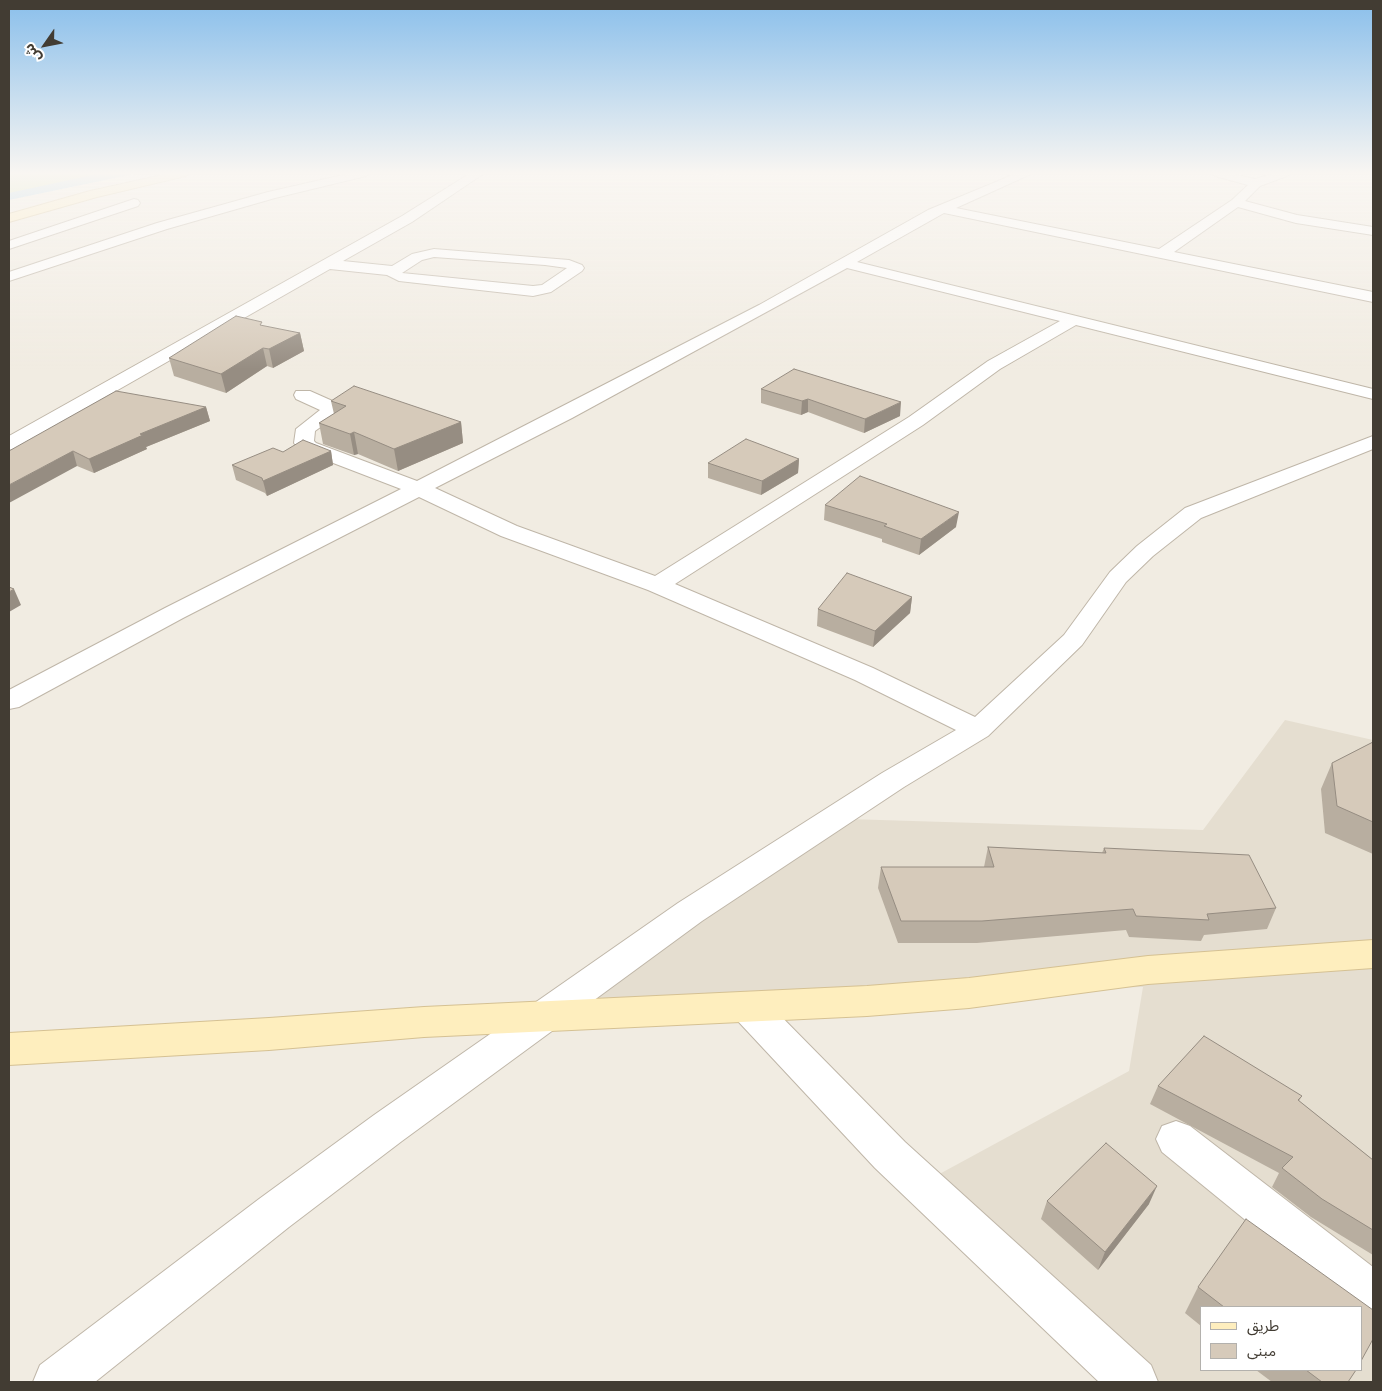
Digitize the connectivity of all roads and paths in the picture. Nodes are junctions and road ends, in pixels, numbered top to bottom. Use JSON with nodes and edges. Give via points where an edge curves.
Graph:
{"nodes":[{"id":1,"x":27,"y":239,"type":"edge"},
{"id":2,"x":123,"y":239,"type":"edge"},
{"id":3,"x":372,"y":239,"type":"edge"},
{"id":4,"x":888,"y":239,"type":"edge"},
{"id":5,"x":1092,"y":239,"type":"edge"},
{"id":6,"x":1184,"y":239,"type":"edge"},
{"id":7,"x":9,"y":245,"type":"edge"},
{"id":8,"x":1163,"y":253,"type":"junction"},
{"id":9,"x":845,"y":263,"type":"junction"},
{"id":10,"x":327,"y":264,"type":"junction"},
{"id":11,"x":395,"y":271,"type":"junction"},
{"id":12,"x":9,"y":277,"type":"edge"},
{"id":13,"x":1373,"y":297,"type":"edge"},
{"id":14,"x":1074,"y":320,"type":"junction"},
{"id":15,"x":1373,"y":394,"type":"edge"},
{"id":16,"x":303,"y":395,"type":"dead end"},
{"id":17,"x":13,"y":438,"type":"edge"},
{"id":18,"x":1373,"y":442,"type":"edge"},
{"id":19,"x":417,"y":488,"type":"junction"},
{"id":20,"x":657,"y":585,"type":"junction"},
{"id":21,"x":9,"y":701,"type":"edge"},
{"id":22,"x":978,"y":730,"type":"junction"},
{"id":23,"x":1373,"y":954,"type":"edge"},
{"id":24,"x":748,"y":1008,"type":"junction"},
{"id":25,"x":546,"y":1016,"type":"junction"},
{"id":26,"x":9,"y":1049,"type":"edge"},
{"id":27,"x":1176,"y":1140,"type":"dead end"},
{"id":28,"x":1373,"y":1295,"type":"edge"},
{"id":29,"x":57,"y":1382,"type":"edge"},
{"id":30,"x":1134,"y":1382,"type":"edge"}],
"edges":[{"from":1,"to":7,"type":"street"},
{"from":2,"to":12,"type":"street"},
{"from":3,"to":10,"type":"street"},
{"from":4,"to":9,"type":"street"},
{"from":5,"to":8,"type":"street"},
{"from":6,"to":8,"type":"street"},
{"from":8,"to":13,"type":"street"},
{"from":9,"to":14,"type":"street"},
{"from":9,"to":19,"type":"street","via":[[565,414]]},
{"from":10,"to":11,"type":"street"},
{"from":10,"to":17,"type":"street"},
{"from":11,"to":11,"type":"street","via":[[417,257],[434,253],[545,261],[577,268],[546,289],[533,291],[399,277]]},
{"from":14,"to":15,"type":"street"},
{"from":14,"to":20,"type":"street","via":[[994,366],[909,426]]},
{"from":16,"to":19,"type":"street","via":[[330,407],[329,412],[306,430],[304,443]]},
{"from":18,"to":22,"type":"street","via":[[1193,513],[1118,577],[1073,640]]},
{"from":19,"to":20,"type":"street","via":[[509,531]]},
{"from":19,"to":21,"type":"street"},
{"from":20,"to":22,"type":"street","via":[[864,674]]},
{"from":22,"to":25,"type":"street","via":[[821,826],[690,912]]},
{"from":23,"to":24,"type":"street","via":[[1148,970],[968,993]]},
{"from":24,"to":25,"type":"street"},
{"from":24,"to":30,"type":"street","via":[[890,1155]]},
{"from":25,"to":26,"type":"street"},
{"from":25,"to":29,"type":"street","via":[[320,1179]]},
{"from":27,"to":28,"type":"street"}]}
